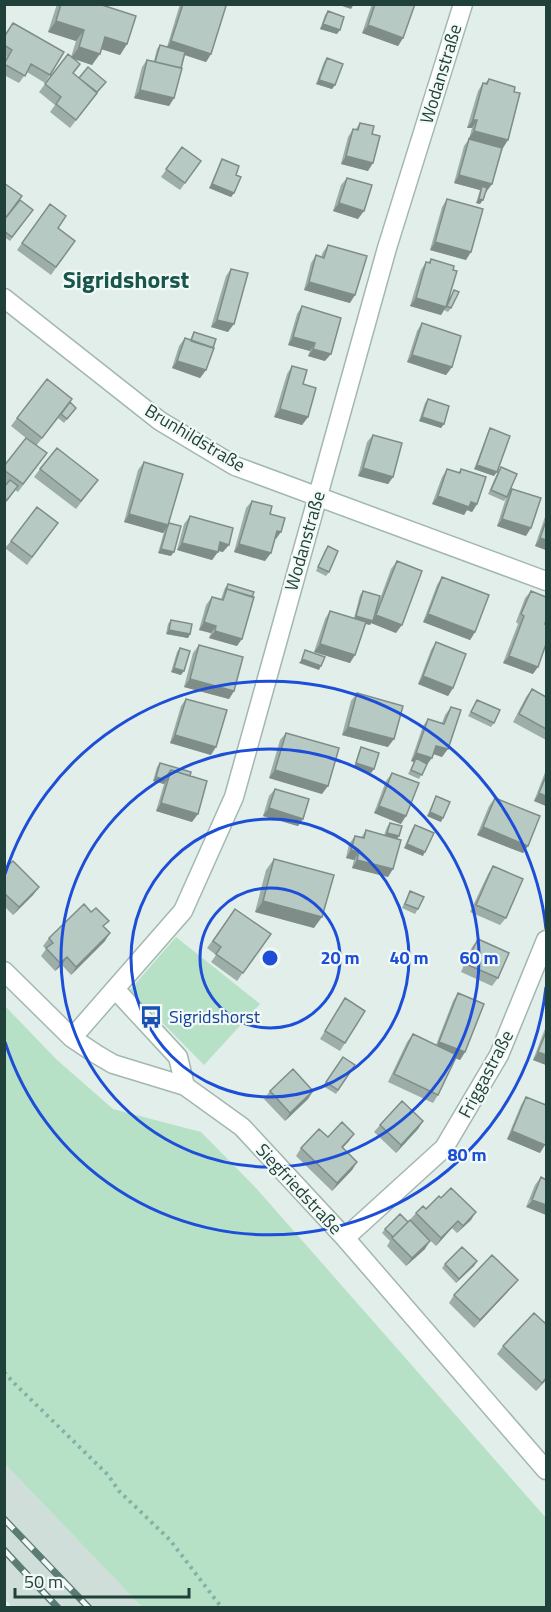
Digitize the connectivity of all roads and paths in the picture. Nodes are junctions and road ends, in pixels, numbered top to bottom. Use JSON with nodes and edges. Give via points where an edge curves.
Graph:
{"nodes":[{"id":1,"x":463,"y":4,"type":"edge"},
{"id":2,"x":4,"y":298,"type":"edge"},
{"id":3,"x":318,"y":498,"type":"junction"},
{"id":4,"x":546,"y":581,"type":"edge"},
{"id":5,"x":546,"y":940,"type":"edge"},
{"id":6,"x":4,"y":970,"type":"edge"},
{"id":7,"x":115,"y":989,"type":"junction"},
{"id":8,"x":72,"y":1038,"type":"junction"},
{"id":9,"x":185,"y":1086,"type":"junction"},
{"id":10,"x":345,"y":1238,"type":"junction"},
{"id":11,"x":4,"y":1372,"type":"edge"},
{"id":12,"x":546,"y":1470,"type":"edge"},
{"id":13,"x":222,"y":1608,"type":"edge"}],
"edges":[{"from":1,"to":3,"type":"street","name":"Wodanstraße","via":[[387,248]]},
{"from":2,"to":3,"type":"street","name":"Brunhildstraße","via":[[160,421],[235,466]]},
{"from":3,"to":4,"type":"street","name":"Brunhildstraße"},
{"from":3,"to":7,"type":"street","name":"Wodanstraße","via":[[234,797],[183,911]]},
{"from":5,"to":10,"type":"street","name":"Friggastraße","via":[[499,1055],[444,1148]]},
{"from":6,"to":8,"type":"street","name":"Siegfriedstraße"},
{"from":7,"to":8,"type":"street","name":"Wodanstraße"},
{"from":7,"to":9,"type":"street","via":[[178,1057]]},
{"from":8,"to":9,"type":"street","name":"Siegfriedstraße","via":[[113,1064]]},
{"from":9,"to":10,"type":"street","name":"Siegfriedstraße","via":[[242,1127]]},
{"from":10,"to":12,"type":"street","name":"Siegfriedstraße"},
{"from":11,"to":13,"type":"path","via":[[170,1540]]}]}
